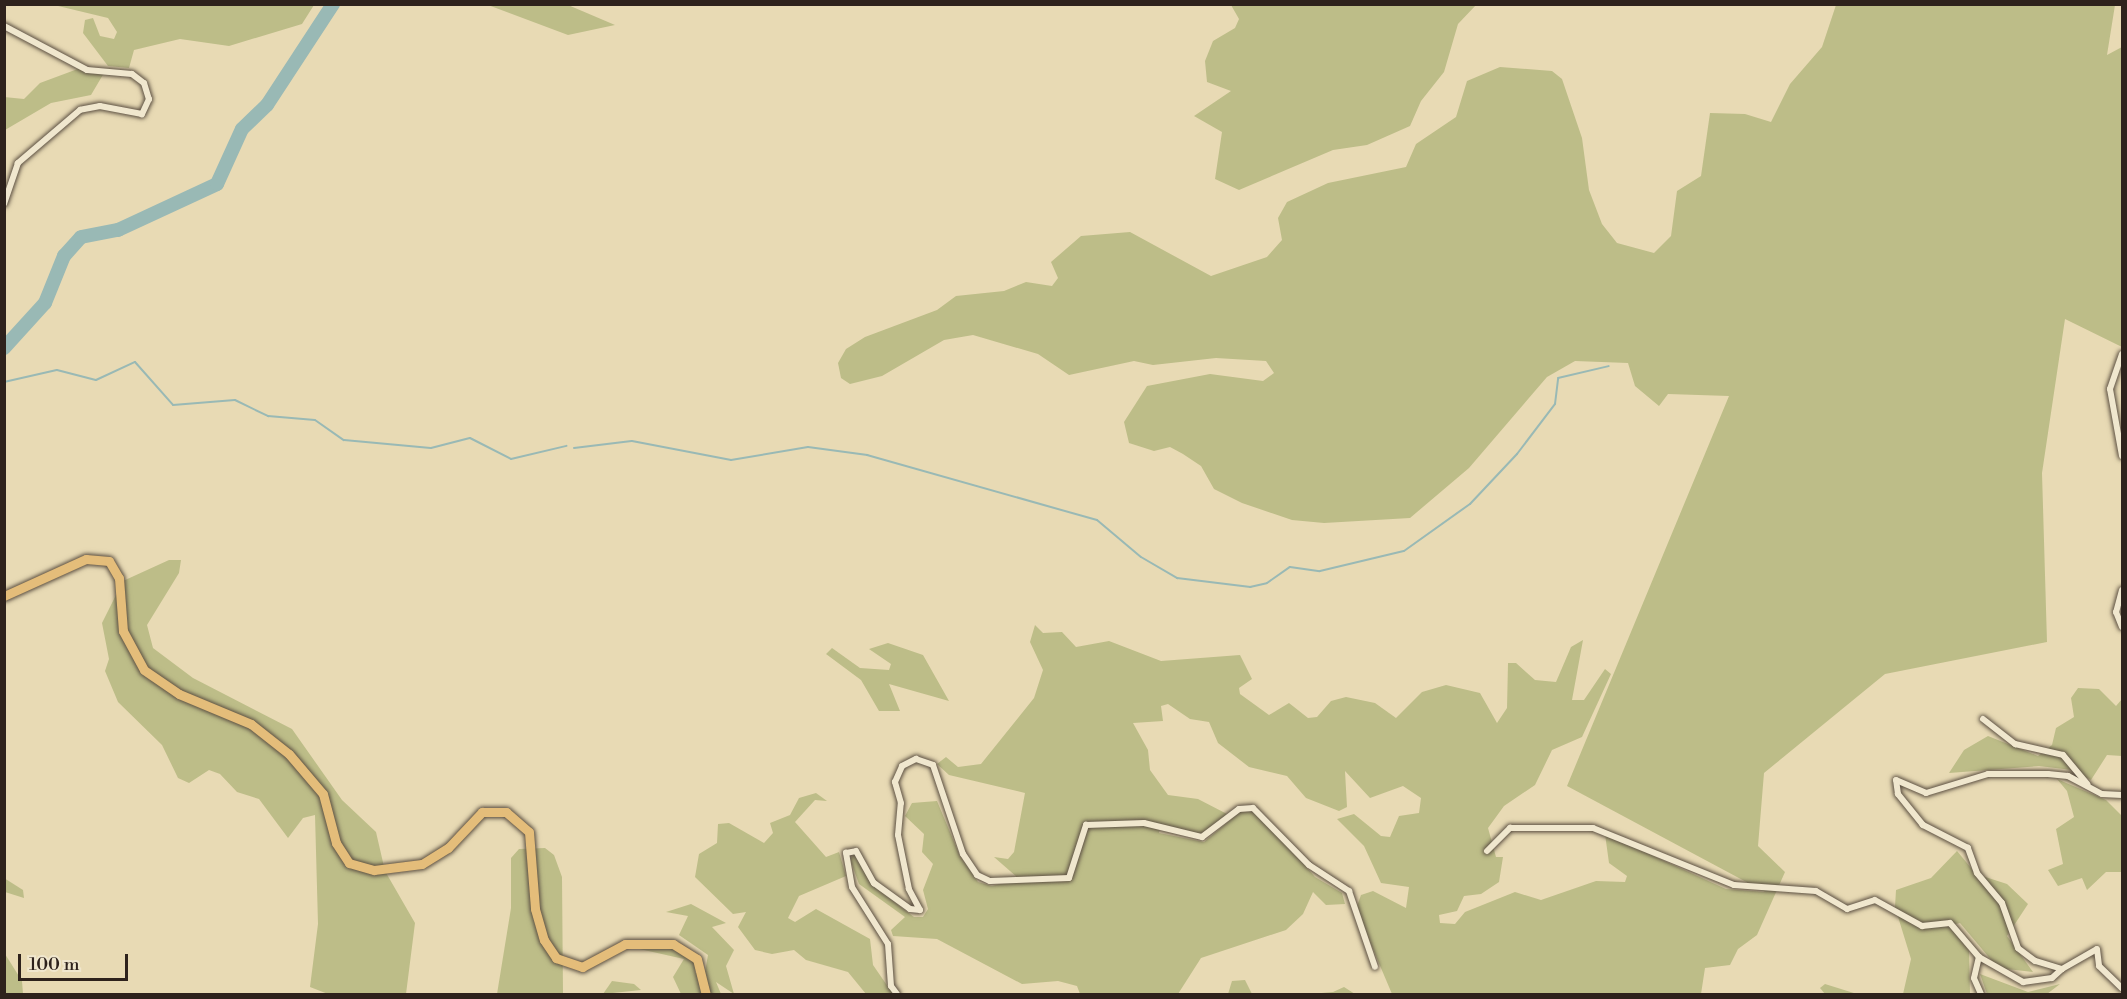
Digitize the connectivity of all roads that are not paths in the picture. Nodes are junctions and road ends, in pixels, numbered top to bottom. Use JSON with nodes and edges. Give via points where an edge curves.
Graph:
{"nodes":[{"id":1,"x":4,"y":26,"type":"edge"},
{"id":2,"x":4,"y":204,"type":"edge"},
{"id":3,"x":2122,"y":354,"type":"edge"},
{"id":4,"x":2122,"y":456,"type":"edge"},
{"id":5,"x":2122,"y":591,"type":"edge"},
{"id":6,"x":4,"y":596,"type":"edge"},
{"id":7,"x":2122,"y":627,"type":"edge"},
{"id":8,"x":1983,"y":719,"type":"dead end"},
{"id":9,"x":2089,"y":787,"type":"junction"},
{"id":10,"x":2122,"y":795,"type":"edge"},
{"id":11,"x":1487,"y":851,"type":"dead end"},
{"id":12,"x":1978,"y":957,"type":"junction"},
{"id":13,"x":1375,"y":967,"type":"dead end"},
{"id":14,"x":2062,"y":969,"type":"junction"},
{"id":15,"x":2122,"y":988,"type":"edge"},
{"id":16,"x":706,"y":994,"type":"edge"},
{"id":17,"x":897,"y":994,"type":"edge"},
{"id":18,"x":1981,"y":994,"type":"edge"}],
"edges":[{"from":1,"to":2,"type":"street","via":[[87,70],[132,74],[144,83],[149,99],[142,114],[100,106],[80,110],[18,163]]},
{"from":3,"to":4,"type":"street","via":[[2110,389]]},
{"from":5,"to":7,"type":"street","via":[[2116,612]]},
{"from":6,"to":16,"type":"highway","via":[[86,559],[110,561],[119,578],[123,631],[144,670],[179,694],[251,724],[289,754],[323,794],[336,843],[349,863],[374,870],[422,864],[448,848],[483,812],[506,812],[529,832],[539,925],[556,958],[582,967],[629,943],[674,944],[697,958]]},
{"from":8,"to":9,"type":"street","via":[[2014,744],[2063,755]]},
{"from":9,"to":10,"type":"street"},
{"from":9,"to":14,"type":"street","via":[[2063,775],[2029,773],[1988,774],[1926,793],[1900,779],[1895,784],[1923,825],[1968,848],[1977,873],[2002,903],[2018,948],[2035,961]]},
{"from":11,"to":12,"type":"street","via":[[1510,828],[1593,828],[1734,885],[1816,891],[1847,909],[1875,900],[1922,926],[1950,923]]},
{"from":12,"to":14,"type":"street","via":[[2023,982],[2052,978]]},
{"from":12,"to":18,"type":"street","via":[[1974,978]]},
{"from":13,"to":17,"type":"street","via":[[1349,891],[1309,865],[1253,808],[1239,809],[1202,837],[1144,823],[1086,825],[1080,857],[1068,879],[1016,876],[990,881],[977,875],[963,854],[933,765],[916,759],[903,766],[896,782],[902,809],[898,835],[909,889],[920,910],[910,909],[874,883],[856,851],[846,853],[852,887],[888,944],[891,986]]},
{"from":14,"to":15,"type":"street","via":[[2097,949],[2099,966]]}]}
